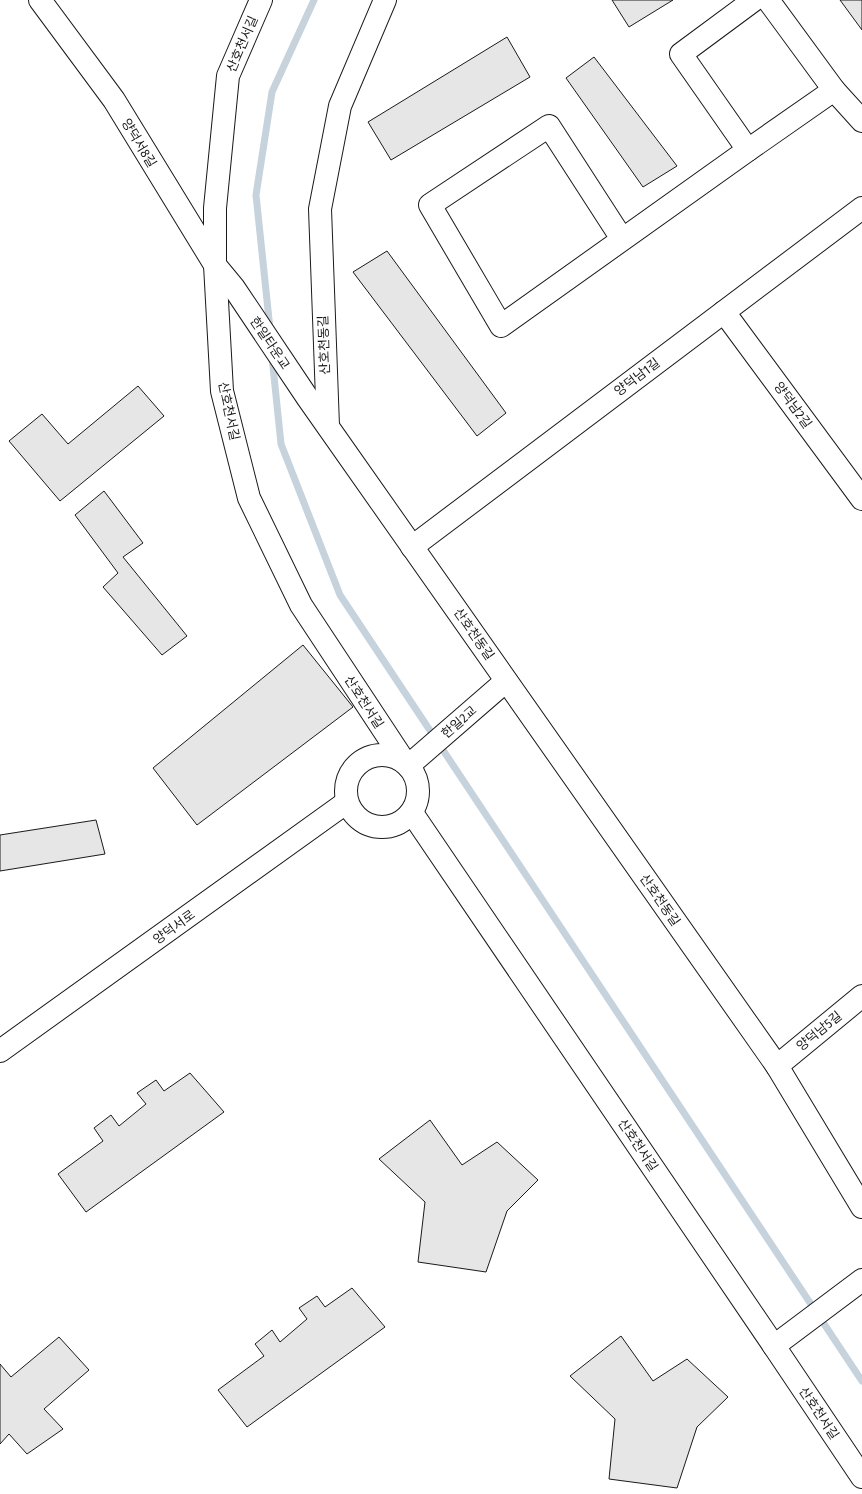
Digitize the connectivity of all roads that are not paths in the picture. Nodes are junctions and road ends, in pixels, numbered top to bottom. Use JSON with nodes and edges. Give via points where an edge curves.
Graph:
{"nodes":[{"id":1,"x":40,"y":0,"type":"edge"},
{"id":2,"x":261,"y":0,"type":"edge"},
{"id":3,"x":385,"y":0,"type":"edge"},
{"id":4,"x":754,"y":0,"type":"edge"},
{"id":5,"x":768,"y":0,"type":"edge"},
{"id":6,"x":834,"y":90,"type":"junction"},
{"id":7,"x":862,"y":121,"type":"edge"},
{"id":8,"x":748,"y":150,"type":"junction"},
{"id":9,"x":862,"y":208,"type":"edge"},
{"id":10,"x":622,"y":240,"type":"junction"},
{"id":11,"x":214,"y":265,"type":"junction"},
{"id":12,"x":234,"y":288,"type":"joint"},
{"id":13,"x":724,"y":312,"type":"junction"},
{"id":14,"x":328,"y":426,"type":"junction"},
{"id":15,"x":862,"y":499,"type":"edge"},
{"id":16,"x":412,"y":547,"type":"junction"},
{"id":17,"x":501,"y":685,"type":"junction"},
{"id":18,"x":411,"y":761,"type":"junction"},
{"id":19,"x":347,"y":802,"type":"junction"},
{"id":20,"x":412,"y":813,"type":"junction"},
{"id":21,"x":862,"y":996,"type":"edge"},
{"id":22,"x":0,"y":1051,"type":"edge"},
{"id":23,"x":777,"y":1066,"type":"junction"},
{"id":24,"x":862,"y":1207,"type":"edge"},
{"id":25,"x":862,"y":1280,"type":"edge"},
{"id":26,"x":774,"y":1346,"type":"junction"},
{"id":27,"x":862,"y":1477,"type":"edge"}],
"edges":[{"from":1,"to":11,"type":"street","name":"양덕서8길","via":[[114,100]]},
{"from":2,"to":11,"type":"street","name":"산호천서길","via":[[228,76],[215,208]]},
{"from":3,"to":14,"type":"street","name":"산호천동길","via":[[340,106],[320,209]]},
{"from":4,"to":8,"type":"street","via":[[681,54]]},
{"from":5,"to":6,"type":"street"},
{"from":6,"to":7,"type":"street"},
{"from":6,"to":8,"type":"street"},
{"from":8,"to":10,"type":"street"},
{"from":9,"to":13,"type":"street","name":"양덕남1길"},
{"from":10,"to":10,"type":"street","via":[[501,326],[430,205],[550,126]]},
{"from":11,"to":12,"type":"street","name":"양덕서8길"},
{"from":11,"to":18,"type":"street","name":"산호천서길","via":[[222,391],[249,498],[301,605]]},
{"from":12,"to":14,"type":"street","name":"한일타운교"},
{"from":13,"to":15,"type":"street","name":"양덕남2길"},
{"from":13,"to":16,"type":"street","name":"양덕남1길"},
{"from":14,"to":16,"type":"street","name":"산호천동길"},
{"from":16,"to":17,"type":"street","name":"산호천동길"},
{"from":17,"to":18,"type":"street","name":"한일2교"},
{"from":17,"to":23,"type":"street","name":"산호천동길"},
{"from":18,"to":19,"type":"street","via":[[382,755],[370,756],[360,761],[347,780]]},
{"from":18,"to":20,"type":"street","via":[[419,791]]},
{"from":19,"to":20,"type":"street","via":[[352,813],[360,821],[376,827],[394,826]]},
{"from":19,"to":22,"type":"street","name":"양덕서로"},
{"from":20,"to":26,"type":"street","name":"산호천서길"},
{"from":21,"to":23,"type":"street","name":"양덕남5길"},
{"from":23,"to":24,"type":"street","name":"산호천동길"},
{"from":25,"to":26,"type":"street"},
{"from":26,"to":27,"type":"street","name":"산호천서길"}]}
